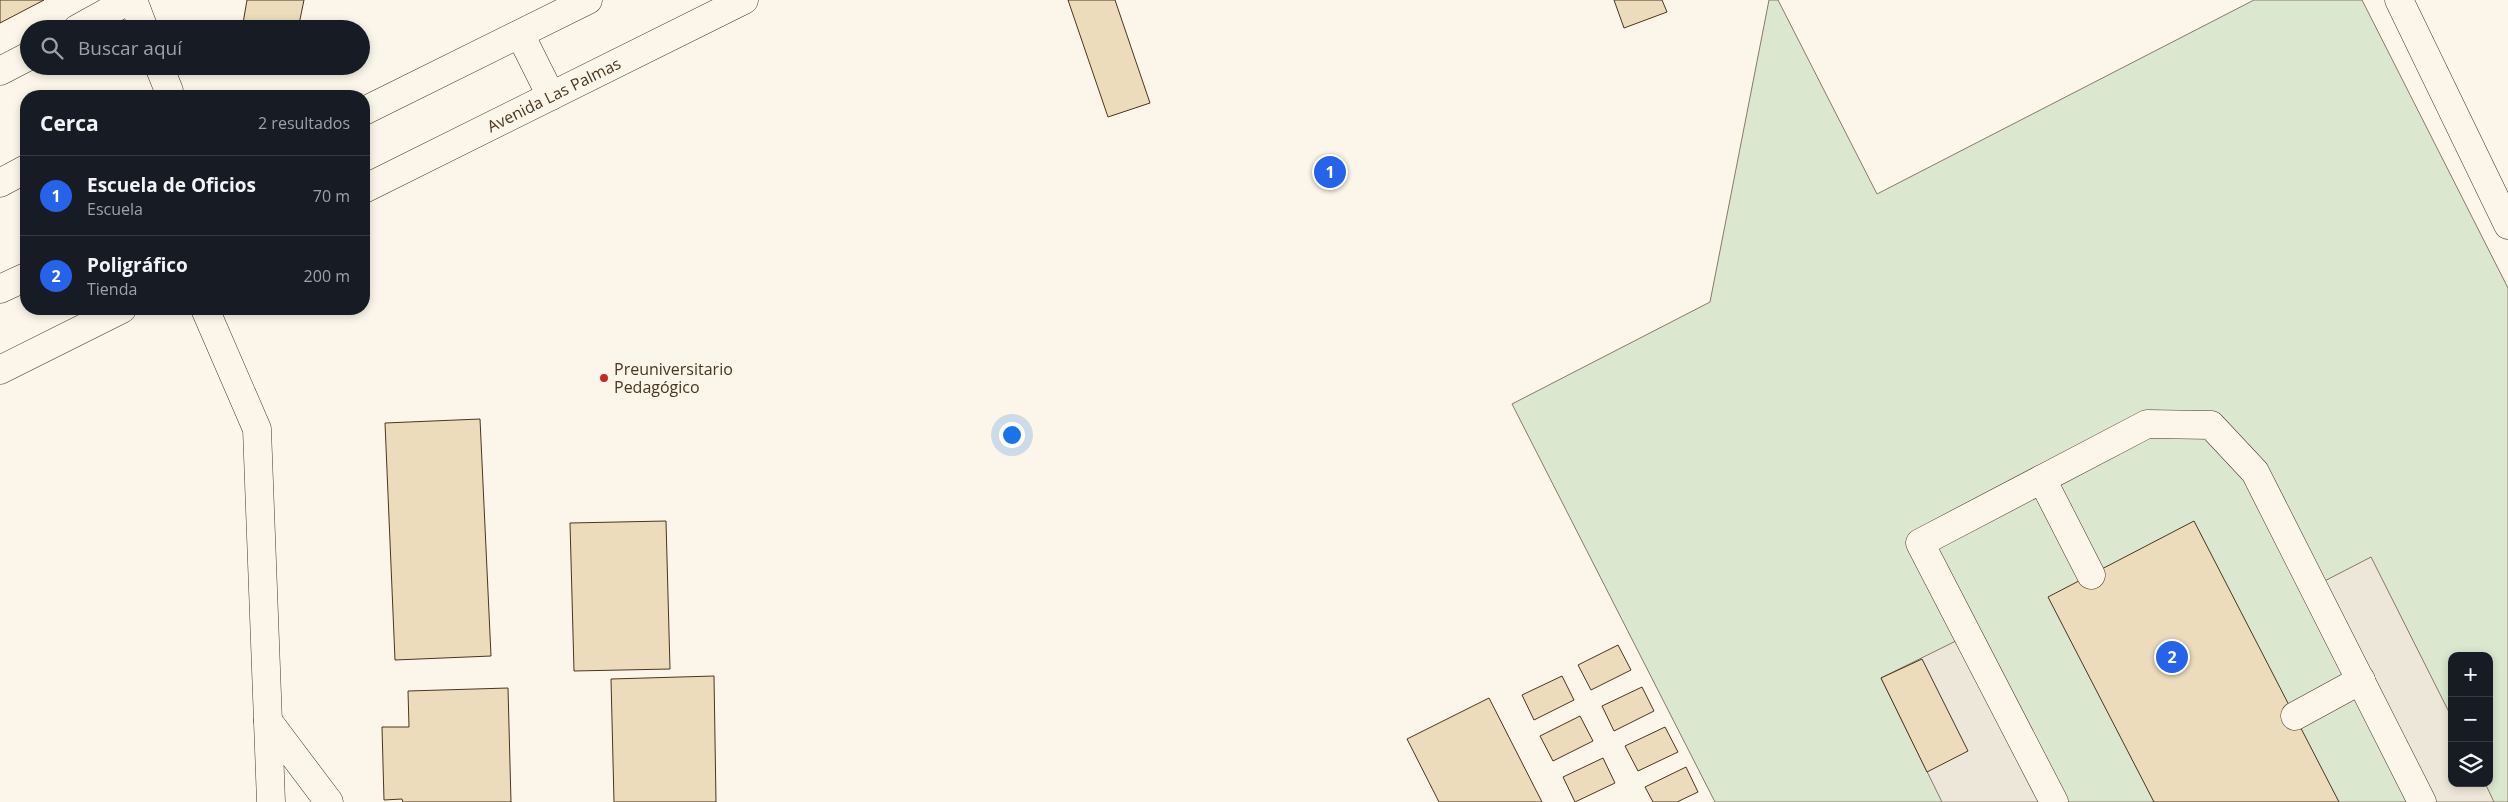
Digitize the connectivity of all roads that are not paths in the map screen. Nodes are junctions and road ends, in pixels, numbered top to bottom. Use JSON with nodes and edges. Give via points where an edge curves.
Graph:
{"nodes":[{"id":1,"x":131,"y":0,"type":"edge"},
{"id":2,"x":588,"y":0,"type":"edge"},
{"id":3,"x":744,"y":0,"type":"edge"},
{"id":4,"x":2399,"y":0,"type":"edge"},
{"id":5,"x":94,"y":20,"type":"edge"},
{"id":6,"x":140,"y":20,"type":"edge"},
{"id":7,"x":520,"y":34,"type":"junction"},
{"id":8,"x":20,"y":61,"type":"edge"},
{"id":9,"x":0,"y":72,"type":"edge"},
{"id":10,"x":161,"y":75,"type":"edge"},
{"id":11,"x":165,"y":90,"type":"edge"},
{"id":12,"x":552,"y":96,"type":"junction"},
{"id":13,"x":370,"y":107,"type":"edge"},
{"id":14,"x":20,"y":171,"type":"edge"},
{"id":15,"x":0,"y":183,"type":"edge"},
{"id":16,"x":370,"y":186,"type":"edge"},
{"id":17,"x":2508,"y":225,"type":"edge"},
{"id":18,"x":20,"y":279,"type":"edge"},
{"id":19,"x":0,"y":290,"type":"edge"},
{"id":20,"x":110,"y":315,"type":"edge"},
{"id":21,"x":208,"y":315,"type":"edge"},
{"id":22,"x":0,"y":370,"type":"edge"},
{"id":23,"x":2042,"y":479,"type":"junction"},
{"id":24,"x":2091,"y":575,"type":"dead end"},
{"id":25,"x":2361,"y":680,"type":"junction"},
{"id":26,"x":2295,"y":716,"type":"dead end"},
{"id":27,"x":268,"y":721,"type":"junction"},
{"id":28,"x":271,"y":802,"type":"edge"},
{"id":29,"x":328,"y":802,"type":"edge"},
{"id":30,"x":2054,"y":802,"type":"edge"},
{"id":31,"x":2422,"y":802,"type":"edge"}],
"edges":[{"from":1,"to":5,"type":"street"},
{"from":1,"to":6,"type":"street"},
{"from":2,"to":7,"type":"street"},
{"from":3,"to":12,"type":"street","name":"Avenida Las Palmas"},
{"from":4,"to":17,"type":"street"},
{"from":7,"to":12,"type":"street"},
{"from":7,"to":13,"type":"street"},
{"from":8,"to":9,"type":"street"},
{"from":10,"to":11,"type":"street"},
{"from":12,"to":16,"type":"street","name":"Avenida Las Palmas"},
{"from":14,"to":15,"type":"street"},
{"from":18,"to":19,"type":"street"},
{"from":20,"to":22,"type":"street"},
{"from":21,"to":27,"type":"street","via":[[257,429]]},
{"from":23,"to":24,"type":"street"},
{"from":23,"to":25,"type":"street","via":[[2147,424],[2211,425],[2255,472]]},
{"from":23,"to":30,"type":"street","via":[[1920,543]]},
{"from":25,"to":26,"type":"street"},
{"from":25,"to":31,"type":"street"},
{"from":27,"to":28,"type":"street"},
{"from":27,"to":29,"type":"street"}]}
